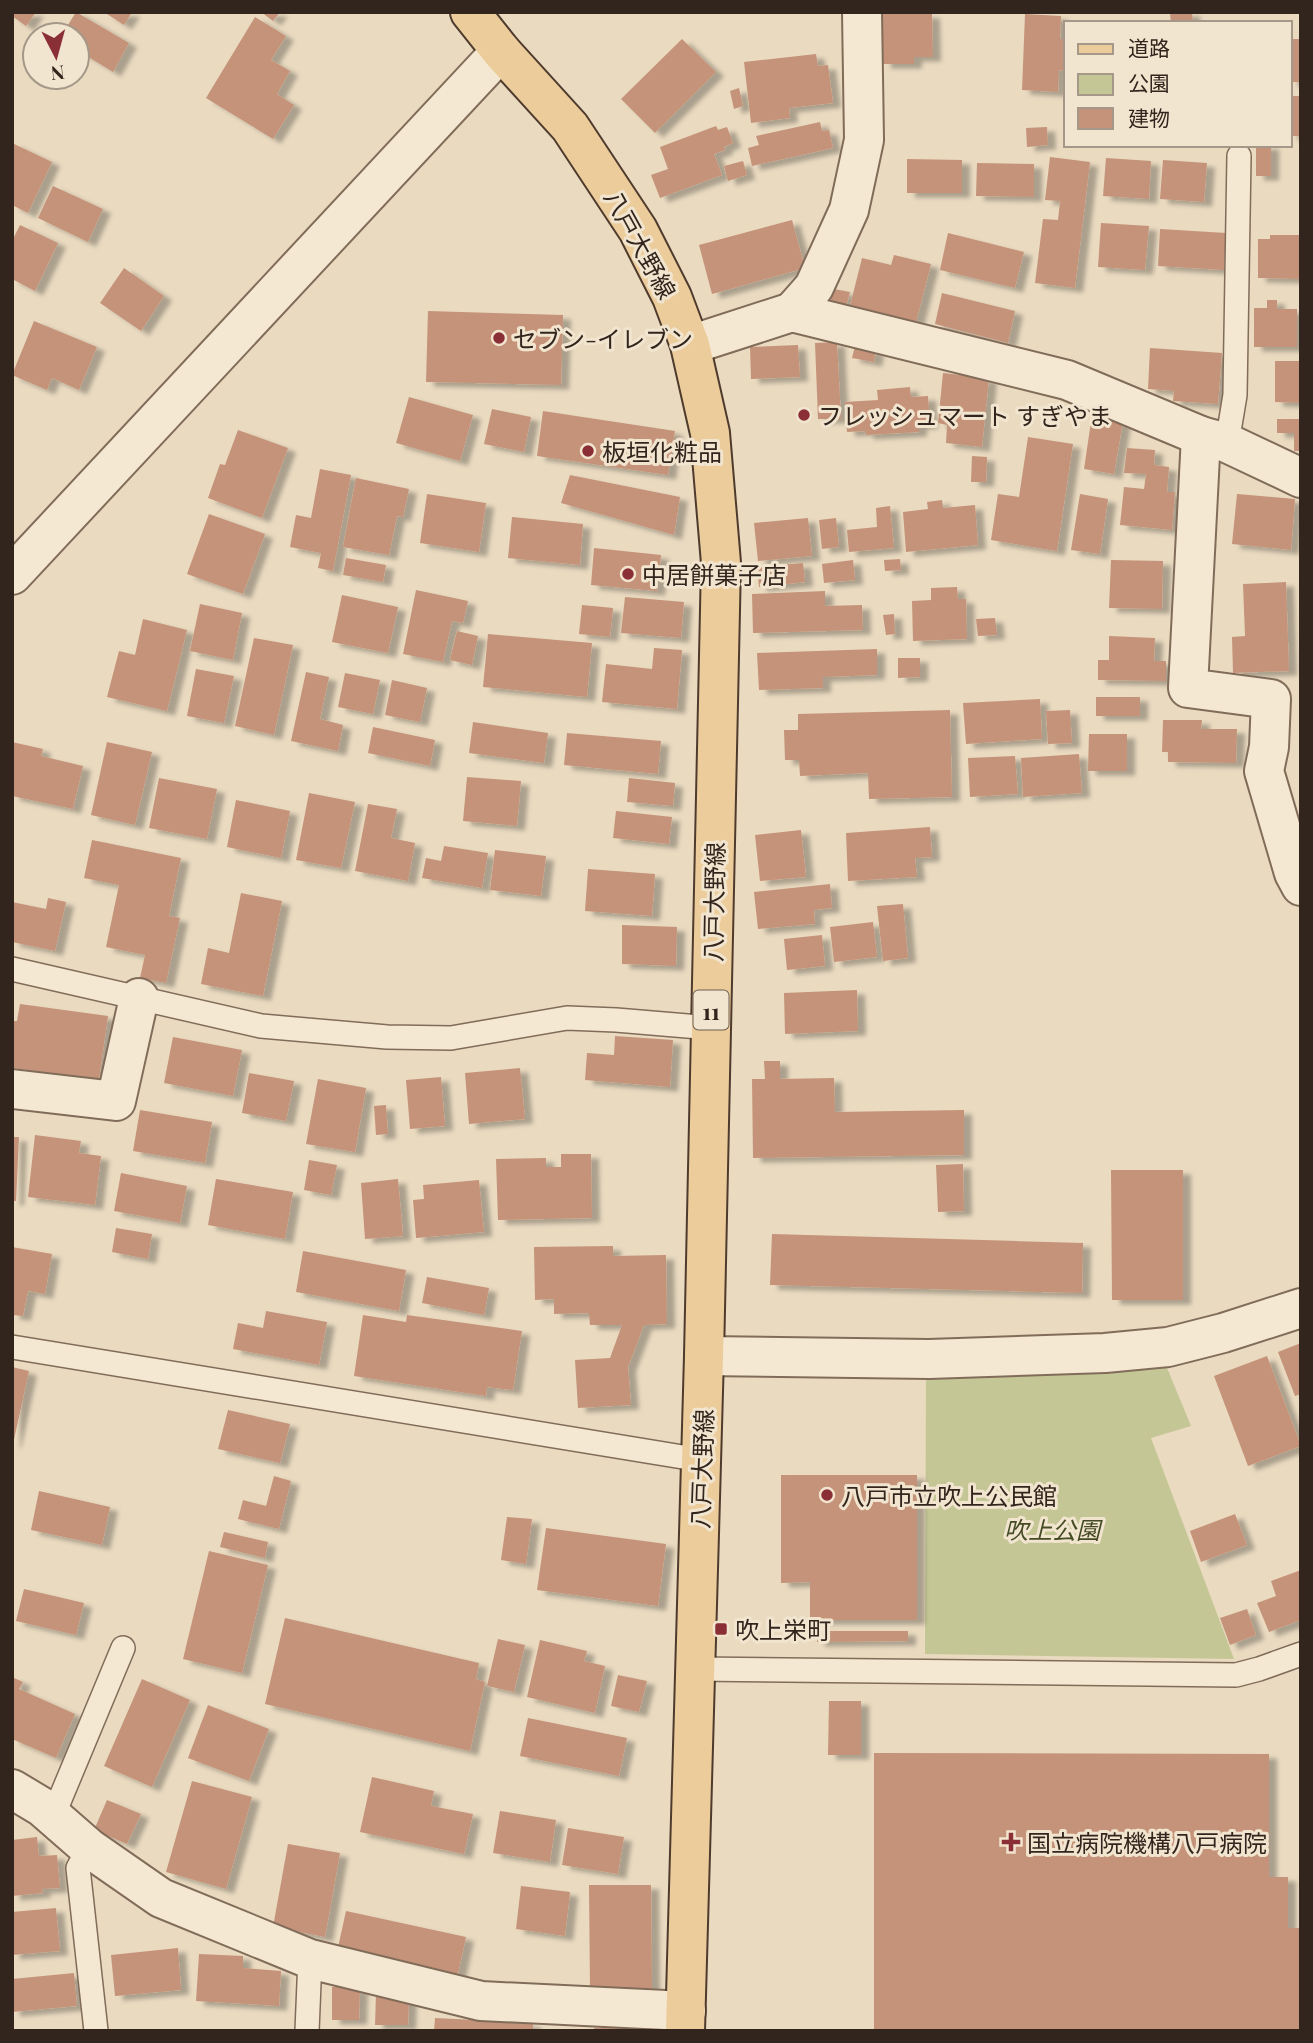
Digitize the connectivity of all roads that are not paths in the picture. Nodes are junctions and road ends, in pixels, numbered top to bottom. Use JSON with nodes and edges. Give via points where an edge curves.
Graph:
{"nodes":[{"id":1,"x":470,"y":12,"type":"edge"},
{"id":2,"x":862,"y":12,"type":"edge"},
{"id":3,"x":501,"y":51,"type":"junction"},
{"id":4,"x":1239,"y":156,"type":"dead end"},
{"id":5,"x":792,"y":312,"type":"junction"},
{"id":6,"x":690,"y":345,"type":"junction"},
{"id":7,"x":1214,"y":440,"type":"junction"},
{"id":8,"x":1301,"y":478,"type":"edge"},
{"id":9,"x":12,"y":575,"type":"edge"},
{"id":10,"x":1301,"y":886,"type":"edge"},
{"id":11,"x":12,"y":969,"type":"edge"},
{"id":12,"x":139,"y":998,"type":"junction"},
{"id":13,"x":710,"y":1028,"type":"junction"},
{"id":14,"x":12,"y":1089,"type":"edge"},
{"id":15,"x":1301,"y":1308,"type":"edge"},
{"id":16,"x":12,"y":1347,"type":"edge"},
{"id":17,"x":704,"y":1356,"type":"junction"},
{"id":18,"x":701,"y":1460,"type":"junction"},
{"id":19,"x":123,"y":1648,"type":"dead end"},
{"id":20,"x":1301,"y":1654,"type":"edge"},
{"id":21,"x":695,"y":1669,"type":"junction"},
{"id":22,"x":12,"y":1789,"type":"edge"},
{"id":23,"x":53,"y":1816,"type":"junction"},
{"id":24,"x":89,"y":1849,"type":"junction"},
{"id":25,"x":310,"y":1959,"type":"junction"},
{"id":26,"x":685,"y":2021,"type":"edge"},
{"id":27,"x":96,"y":2031,"type":"edge"},
{"id":28,"x":307,"y":2031,"type":"edge"}],
"edges":[{"from":1,"to":3,"type":"main road","name":"八戸大野線","number":"11"},
{"from":2,"to":5,"type":"street","via":[[864,140],[849,210],[814,287]]},
{"from":3,"to":6,"type":"main road","name":"八戸大野線","number":"11","via":[[570,127],[638,230]]},
{"from":3,"to":9,"type":"street"},
{"from":4,"to":7,"type":"lane","via":[[1235,395]]},
{"from":5,"to":6,"type":"street"},
{"from":5,"to":7,"type":"street","via":[[1067,380]]},
{"from":6,"to":13,"type":"main road","name":"八戸大野線","number":"11","via":[[710,433],[720,563]]},
{"from":7,"to":8,"type":"street"},
{"from":7,"to":10,"type":"street","via":[[1188,688],[1271,699],[1264,771]]},
{"from":11,"to":12,"type":"lane"},
{"from":12,"to":13,"type":"lane","via":[[261,1026],[387,1037],[451,1038],[567,1018]]},
{"from":12,"to":14,"type":"street","via":[[116,1101]]},
{"from":13,"to":17,"type":"main road","name":"八戸大野線","number":"11"},
{"from":15,"to":17,"type":"street","via":[[1168,1347],[1105,1353],[929,1359]]},
{"from":16,"to":18,"type":"lane"},
{"from":17,"to":18,"type":"main road","name":"八戸大野線","number":"11"},
{"from":18,"to":21,"type":"main road","name":"八戸大野線","number":"11"},
{"from":19,"to":23,"type":"lane"},
{"from":20,"to":21,"type":"lane","via":[[1236,1675]]},
{"from":21,"to":26,"type":"main road","name":"八戸大野線","number":"11"},
{"from":22,"to":23,"type":"street"},
{"from":23,"to":24,"type":"street"},
{"from":24,"to":25,"type":"street","via":[[161,1898]]},
{"from":24,"to":27,"type":"lane","via":[[78,1868]]},
{"from":25,"to":26,"type":"street","via":[[481,2001]]},
{"from":25,"to":28,"type":"lane"}]}
